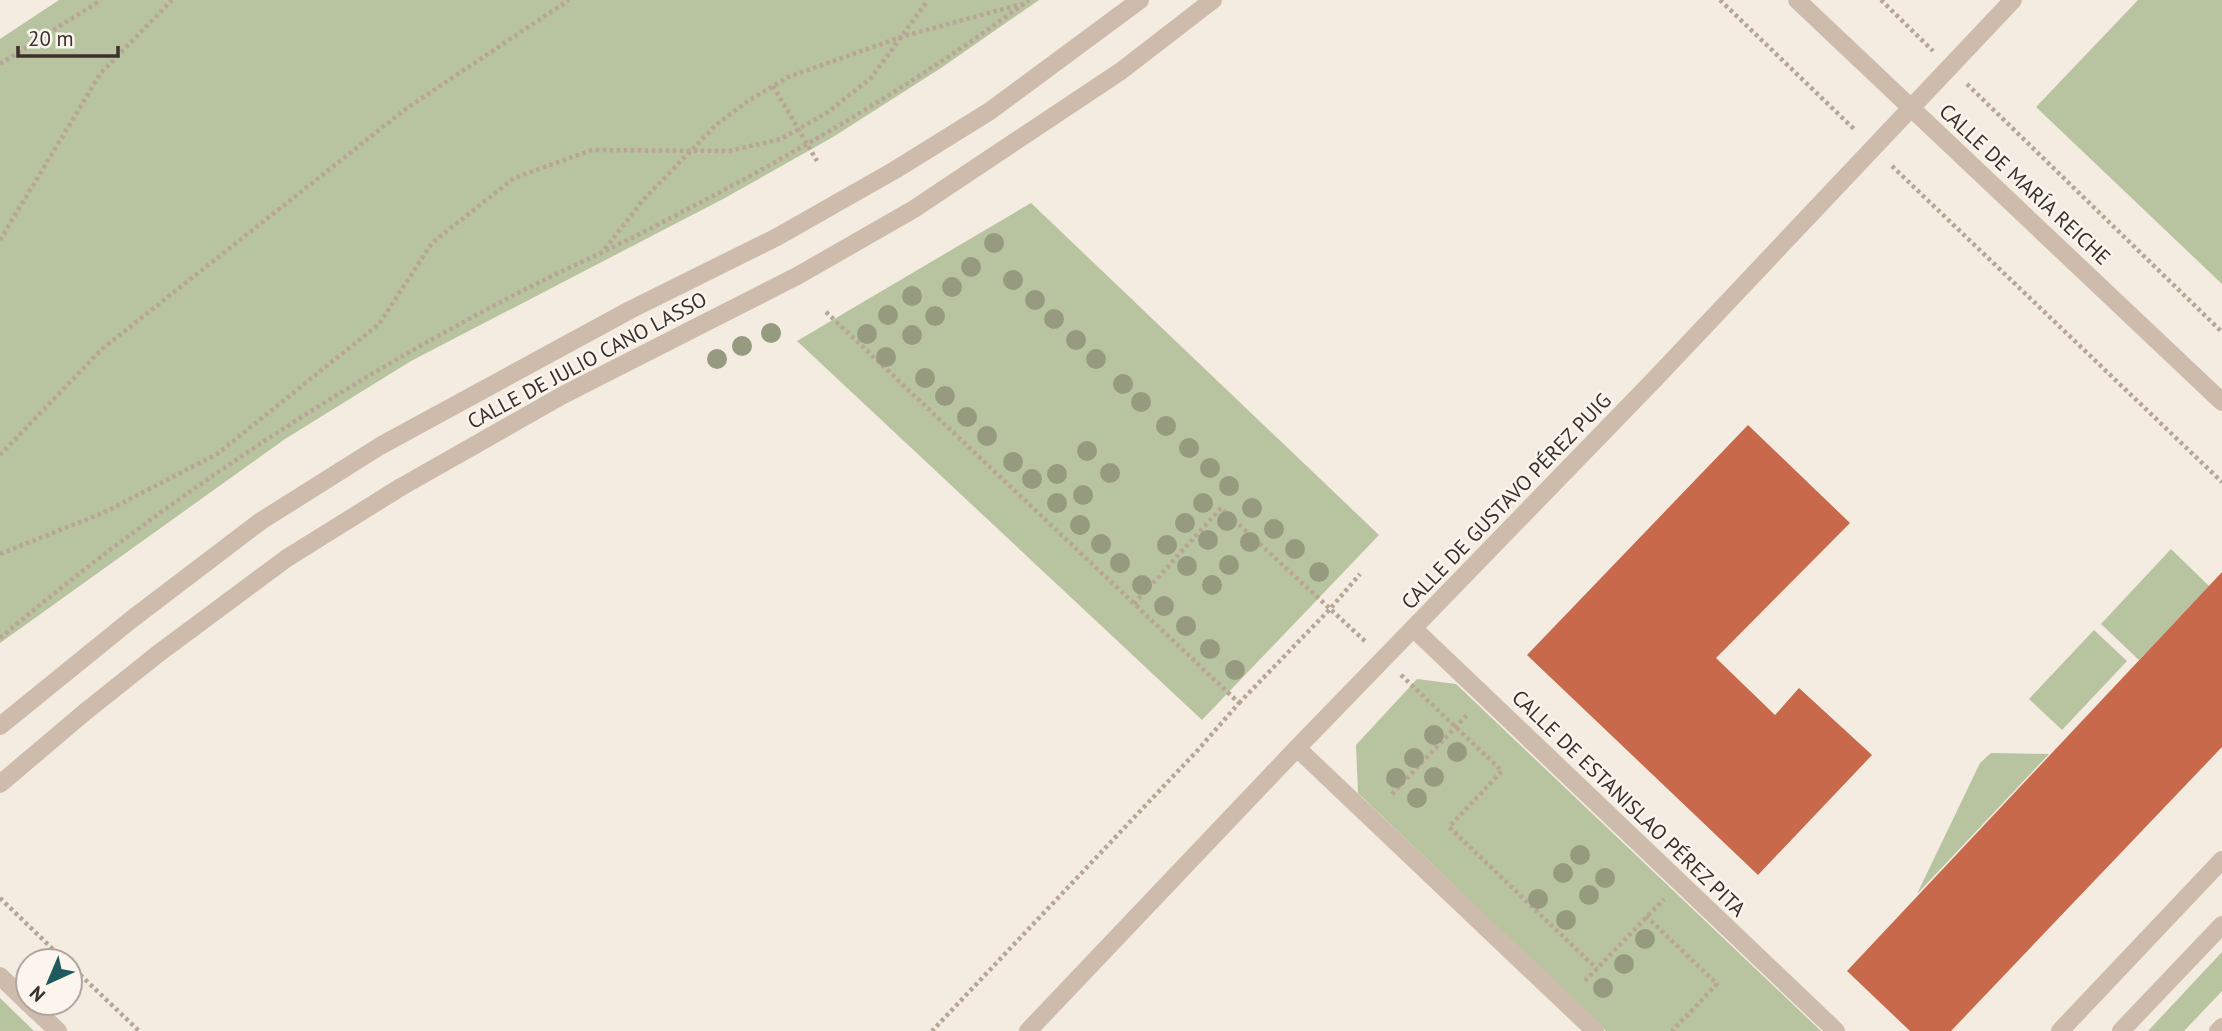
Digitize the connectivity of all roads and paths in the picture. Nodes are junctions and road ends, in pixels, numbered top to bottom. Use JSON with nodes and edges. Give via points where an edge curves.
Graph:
{"nodes":[{"id":1,"x":101,"y":0,"type":"edge"},
{"id":2,"x":172,"y":0,"type":"edge"},
{"id":3,"x":569,"y":0,"type":"edge"},
{"id":4,"x":929,"y":0,"type":"edge"},
{"id":5,"x":1140,"y":0,"type":"edge"},
{"id":6,"x":1213,"y":0,"type":"edge"},
{"id":7,"x":1720,"y":0,"type":"edge"},
{"id":8,"x":1797,"y":0,"type":"edge"},
{"id":9,"x":1881,"y":0,"type":"edge"},
{"id":10,"x":2013,"y":0,"type":"edge"},
{"id":11,"x":1028,"y":1,"type":"edge"},
{"id":12,"x":904,"y":36,"type":"junction"},
{"id":13,"x":1921,"y":38,"type":"dead end"},
{"id":14,"x":0,"y":64,"type":"edge"},
{"id":15,"x":774,"y":86,"type":"junction"},
{"id":16,"x":1980,"y":97,"type":"dead end"},
{"id":17,"x":1911,"y":108,"type":"junction"},
{"id":18,"x":1844,"y":119,"type":"dead end"},
{"id":19,"x":799,"y":129,"type":"junction"},
{"id":20,"x":808,"y":143,"type":"junction"},
{"id":21,"x":693,"y":151,"type":"junction"},
{"id":22,"x":817,"y":161,"type":"dead end"},
{"id":23,"x":1908,"y":180,"type":"dead end"},
{"id":24,"x":0,"y":240,"type":"edge"},
{"id":25,"x":602,"y":252,"type":"junction"},
{"id":26,"x":826,"y":312,"type":"dead end"},
{"id":27,"x":2222,"y":332,"type":"edge"},
{"id":28,"x":2222,"y":402,"type":"edge"},
{"id":29,"x":0,"y":455,"type":"edge"},
{"id":30,"x":2222,"y":482,"type":"edge"},
{"id":31,"x":0,"y":554,"type":"edge"},
{"id":32,"x":1360,"y":574,"type":"dead end"},
{"id":33,"x":1134,"y":604,"type":"junction"},
{"id":34,"x":1330,"y":609,"type":"junction"},
{"id":35,"x":1414,"y":629,"type":"junction"},
{"id":36,"x":0,"y":638,"type":"edge"},
{"id":37,"x":1384,"y":659,"type":"junction"},
{"id":38,"x":1239,"y":703,"type":"junction"},
{"id":39,"x":1474,"y":708,"type":"dead end"},
{"id":40,"x":0,"y":726,"type":"edge"},
{"id":41,"x":1455,"y":727,"type":"junction"},
{"id":42,"x":1297,"y":748,"type":"junction"},
{"id":43,"x":0,"y":784,"type":"edge"},
{"id":44,"x":1392,"y":794,"type":"dead end"},
{"id":45,"x":2222,"y":860,"type":"edge"},
{"id":46,"x":0,"y":898,"type":"edge"},
{"id":47,"x":1664,"y":898,"type":"dead end"},
{"id":48,"x":1646,"y":916,"type":"junction"},
{"id":49,"x":2222,"y":925,"type":"edge"},
{"id":50,"x":51,"y":947,"type":"edge"},
{"id":51,"x":1597,"y":969,"type":"junction"},
{"id":52,"x":0,"y":976,"type":"edge"},
{"id":53,"x":84,"y":978,"type":"edge"},
{"id":54,"x":1585,"y":981,"type":"dead end"},
{"id":55,"x":14,"y":990,"type":"edge"},
{"id":56,"x":1814,"y":1009,"type":"junction"},
{"id":57,"x":43,"y":1017,"type":"edge"},
{"id":58,"x":2222,"y":1027,"type":"edge"},
{"id":59,"x":58,"y":1031,"type":"edge"},
{"id":60,"x":139,"y":1031,"type":"edge"},
{"id":61,"x":932,"y":1031,"type":"edge"},
{"id":62,"x":1028,"y":1031,"type":"edge"},
{"id":63,"x":1595,"y":1031,"type":"edge"},
{"id":64,"x":1672,"y":1031,"type":"edge"},
{"id":65,"x":1818,"y":1031,"type":"edge"},
{"id":66,"x":1836,"y":1031,"type":"edge"},
{"id":67,"x":2060,"y":1031,"type":"edge"},
{"id":68,"x":2120,"y":1031,"type":"edge"},
{"id":69,"x":2218,"y":1031,"type":"edge"}],
"edges":[{"from":1,"to":14,"type":"path"},
{"from":2,"to":24,"type":"path","via":[[100,74]]},
{"from":3,"to":29,"type":"path","via":[[407,108],[102,349]]},
{"from":4,"to":12,"type":"path"},
{"from":5,"to":40,"type":"street","name":"CALLE DE JULIO CANO LASSO","via":[[990,111],[895,170],[380,446],[261,521]]},
{"from":6,"to":43,"type":"street","name":"CALLE DE JULIO CANO LASSO","via":[[1121,71],[914,209],[799,275],[563,396],[401,487],[287,558],[159,653]]},
{"from":7,"to":18,"type":"path"},
{"from":8,"to":17,"type":"street","name":"CALLE DE MARÍA REICHE"},
{"from":9,"to":13,"type":"path"},
{"from":10,"to":17,"type":"street","name":"CALLE DE GUSTAVO PÉREZ PUIG"},
{"from":11,"to":12,"type":"path"},
{"from":11,"to":20,"type":"path"},
{"from":12,"to":15,"type":"path"},
{"from":12,"to":19,"type":"path","via":[[871,78]]},
{"from":15,"to":19,"type":"path"},
{"from":15,"to":21,"type":"path","via":[[716,125]]},
{"from":16,"to":27,"type":"path"},
{"from":17,"to":28,"type":"street","name":"CALLE DE MARÍA REICHE"},
{"from":17,"to":35,"type":"street","name":"CALLE DE GUSTAVO PÉREZ PUIG"},
{"from":19,"to":20,"type":"path"},
{"from":19,"to":21,"type":"path","via":[[781,139],[729,151]]},
{"from":20,"to":22,"type":"path"},
{"from":20,"to":25,"type":"path"},
{"from":21,"to":25,"type":"path","via":[[643,200]]},
{"from":21,"to":31,"type":"path","via":[[592,150],[514,178],[432,243],[379,324],[217,454],[103,513]]},
{"from":23,"to":30,"type":"path"},
{"from":25,"to":36,"type":"path","via":[[527,288],[289,425],[127,538]]},
{"from":26,"to":33,"type":"path"},
{"from":32,"to":34,"type":"path"},
{"from":33,"to":34,"type":"path","via":[[1221,508]]},
{"from":33,"to":38,"type":"path"},
{"from":34,"to":37,"type":"path"},
{"from":34,"to":38,"type":"path"},
{"from":35,"to":37,"type":"street","name":"CALLE DE GUSTAVO PÉREZ PUIG"},
{"from":35,"to":56,"type":"street","name":"CALLE DE ESTANISLAO PÉREZ PITA"},
{"from":37,"to":41,"type":"path"},
{"from":37,"to":42,"type":"street","name":"CALLE DE GUSTAVO PÉREZ PUIG"},
{"from":38,"to":61,"type":"path"},
{"from":39,"to":41,"type":"path"},
{"from":41,"to":44,"type":"path"},
{"from":41,"to":51,"type":"path","via":[[1502,771],[1448,827]]},
{"from":42,"to":62,"type":"street","name":"CALLE DE GUSTAVO PÉREZ PUIG"},
{"from":42,"to":63,"type":"street"},
{"from":45,"to":67,"type":"street"},
{"from":46,"to":50,"type":"path"},
{"from":47,"to":48,"type":"path"},
{"from":48,"to":51,"type":"path"},
{"from":48,"to":64,"type":"path","via":[[1717,984]]},
{"from":49,"to":68,"type":"street"},
{"from":51,"to":54,"type":"path"},
{"from":52,"to":55,"type":"street"},
{"from":53,"to":60,"type":"path"},
{"from":56,"to":65,"type":"street"},
{"from":56,"to":66,"type":"street","name":"CALLE DE ESTANISLAO PÉREZ PITA"},
{"from":57,"to":59,"type":"street"},
{"from":58,"to":69,"type":"street"}]}
